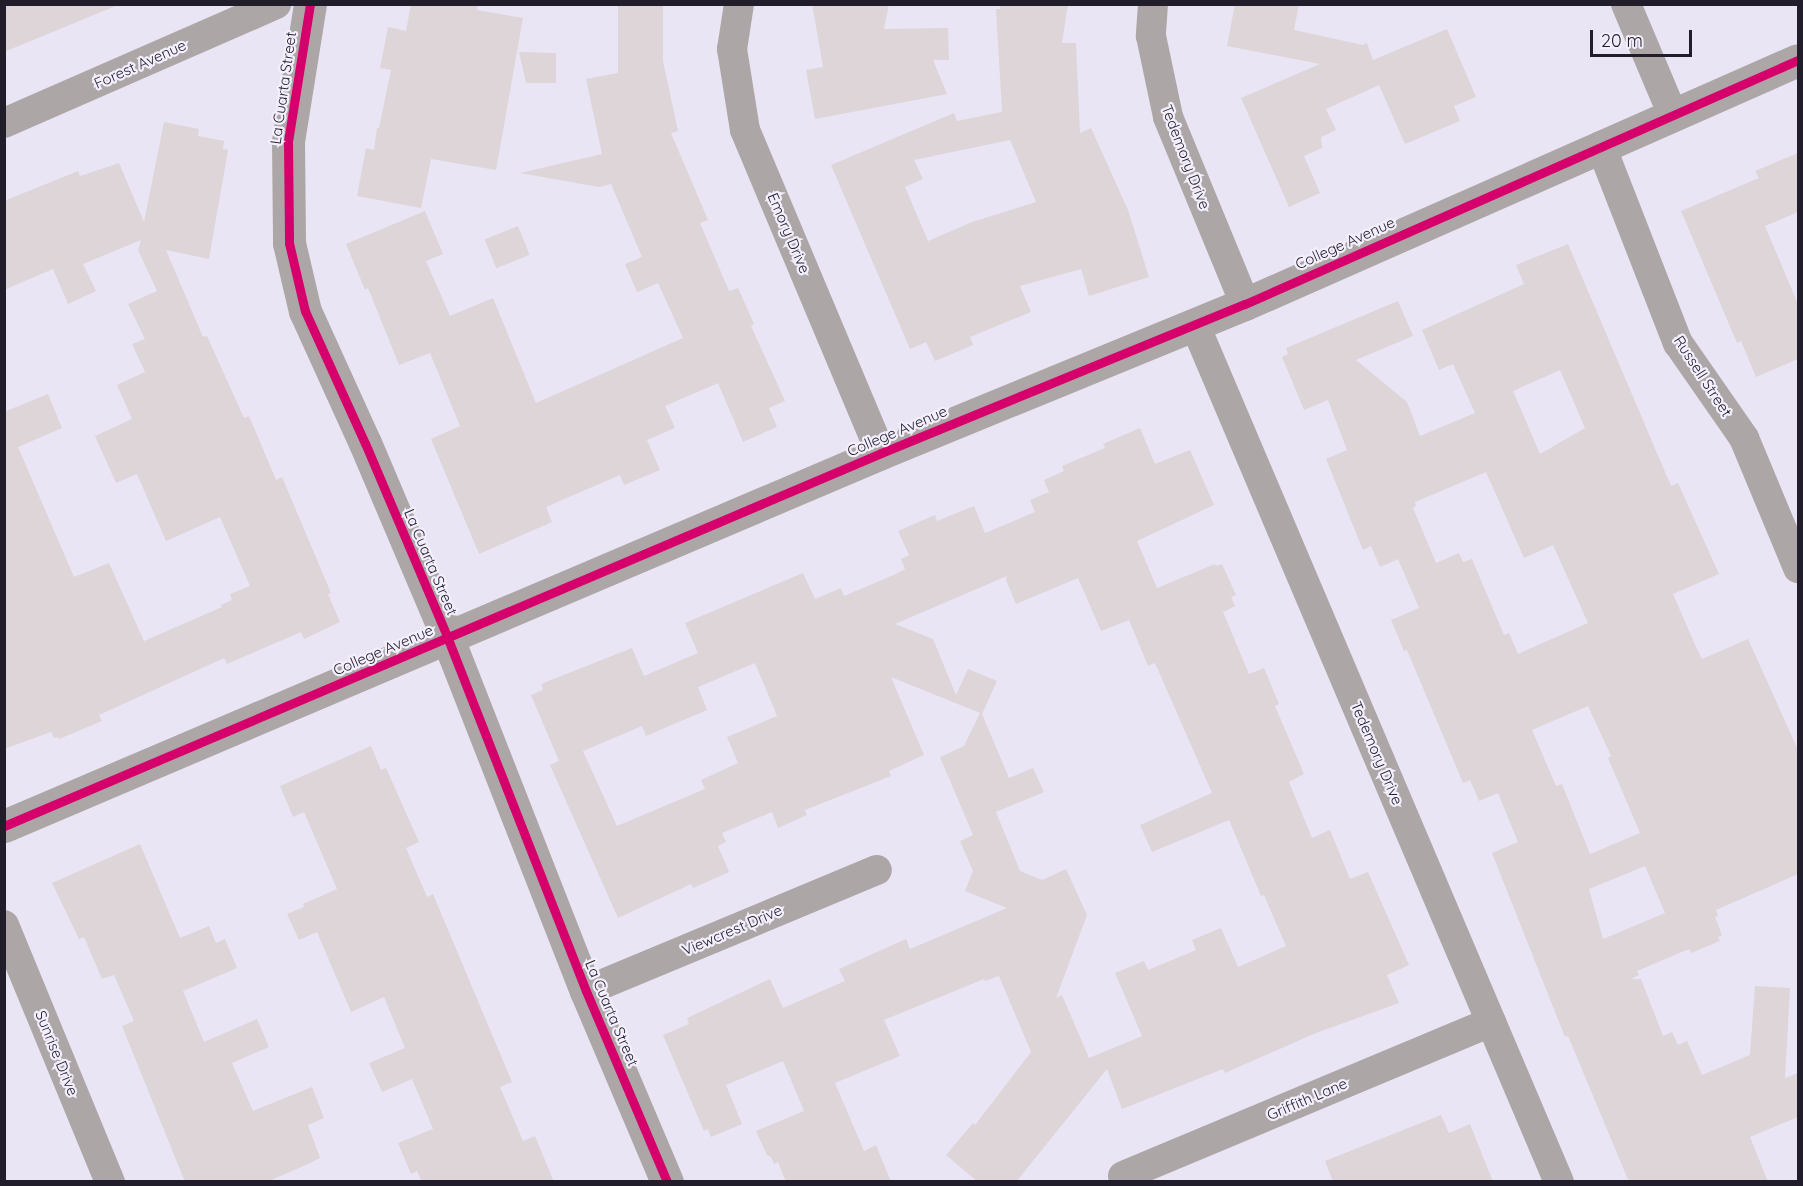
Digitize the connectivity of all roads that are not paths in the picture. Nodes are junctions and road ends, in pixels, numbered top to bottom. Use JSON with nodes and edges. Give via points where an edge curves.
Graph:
{"nodes":[{"id":1,"x":276,"y":4,"type":"edge"},
{"id":2,"x":310,"y":4,"type":"edge"},
{"id":3,"x":739,"y":4,"type":"edge"},
{"id":4,"x":1153,"y":4,"type":"edge"},
{"id":5,"x":1626,"y":4,"type":"edge"},
{"id":6,"x":1798,"y":60,"type":"edge"},
{"id":7,"x":1673,"y":115,"type":"junction"},
{"id":8,"x":4,"y":123,"type":"edge"},
{"id":9,"x":1601,"y":146,"type":"junction"},
{"id":10,"x":1245,"y":304,"type":"junction"},
{"id":11,"x":1195,"y":325,"type":"junction"},
{"id":12,"x":881,"y":453,"type":"junction"},
{"id":13,"x":1798,"y":568,"type":"edge"},
{"id":14,"x":448,"y":639,"type":"junction"},
{"id":15,"x":4,"y":826,"type":"edge"},
{"id":16,"x":877,"y":870,"type":"dead end"},
{"id":17,"x":4,"y":925,"type":"edge"},
{"id":18,"x":586,"y":991,"type":"junction"},
{"id":19,"x":1491,"y":1022,"type":"junction"},
{"id":20,"x":1123,"y":1176,"type":"dead end"},
{"id":21,"x":110,"y":1182,"type":"edge"},
{"id":22,"x":667,"y":1182,"type":"edge"},
{"id":23,"x":1559,"y":1182,"type":"edge"}],
"edges":[{"from":1,"to":8,"type":"street","name":"Forest Avenue"},
{"from":2,"to":14,"type":"street","name":"La Cuarta Street","via":[[288,142],[289,243],[305,311]]},
{"from":3,"to":12,"type":"street","name":"Emory Drive","via":[[732,49],[746,130]]},
{"from":4,"to":10,"type":"street","name":"Tedemory Drive","via":[[1151,36],[1168,117]]},
{"from":5,"to":7,"type":"street"},
{"from":6,"to":7,"type":"street","name":"College Avenue"},
{"from":7,"to":9,"type":"street","name":"College Avenue"},
{"from":9,"to":10,"type":"street","name":"College Avenue"},
{"from":9,"to":13,"type":"street","name":"Russell Street","via":[[1678,342],[1744,438]]},
{"from":10,"to":11,"type":"street","name":"College Avenue"},
{"from":11,"to":12,"type":"street","name":"College Avenue"},
{"from":11,"to":19,"type":"street","name":"Tedemory Drive"},
{"from":12,"to":14,"type":"street","name":"College Avenue"},
{"from":14,"to":15,"type":"street","name":"College Avenue"},
{"from":14,"to":18,"type":"street","name":"La Cuarta Street"},
{"from":16,"to":18,"type":"street","name":"Viewcrest Drive"},
{"from":17,"to":21,"type":"street","name":"Sunrise Drive"},
{"from":18,"to":22,"type":"street","name":"La Cuarta Street"},
{"from":19,"to":20,"type":"street","name":"Griffith Lane"},
{"from":19,"to":23,"type":"street","name":"Tedemory Drive"}]}
